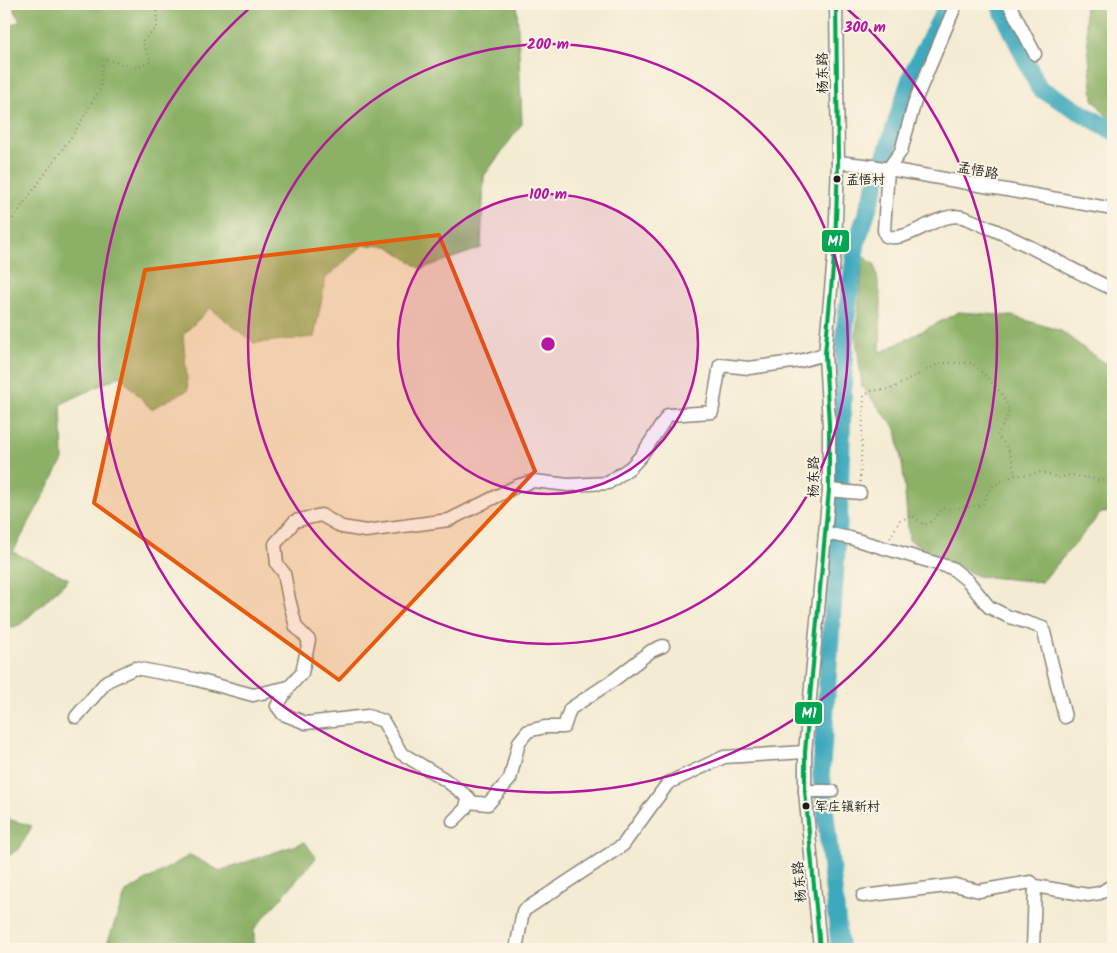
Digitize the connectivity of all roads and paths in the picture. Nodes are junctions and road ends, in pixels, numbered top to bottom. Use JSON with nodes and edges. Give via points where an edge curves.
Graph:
{"nodes":[{"id":1,"x":156,"y":4,"type":"edge"},
{"id":2,"x":836,"y":4,"type":"edge"},
{"id":3,"x":956,"y":4,"type":"edge"},
{"id":4,"x":1008,"y":4,"type":"edge"},
{"id":5,"x":1035,"y":54,"type":"dead end"},
{"id":6,"x":838,"y":162,"type":"junction"},
{"id":7,"x":888,"y":169,"type":"junction"},
{"id":8,"x":1113,"y":209,"type":"edge"},
{"id":9,"x":4,"y":231,"type":"edge"},
{"id":10,"x":4,"y":267,"type":"edge"},
{"id":11,"x":4,"y":284,"type":"edge"},
{"id":12,"x":1113,"y":289,"type":"edge"},
{"id":13,"x":826,"y":354,"type":"junction"},
{"id":14,"x":1015,"y":474,"type":"junction"},
{"id":15,"x":1113,"y":482,"type":"edge"},
{"id":16,"x":829,"y":490,"type":"junction"},
{"id":17,"x":860,"y":493,"type":"joint"},
{"id":18,"x":828,"y":534,"type":"junction"},
{"id":19,"x":885,"y":548,"type":"junction"},
{"id":20,"x":663,"y":646,"type":"dead end"},
{"id":21,"x":289,"y":687,"type":"junction"},
{"id":22,"x":76,"y":717,"type":"dead end"},
{"id":23,"x":1065,"y":718,"type":"dead end"},
{"id":24,"x":804,"y":752,"type":"junction"},
{"id":25,"x":805,"y":791,"type":"junction"},
{"id":26,"x":832,"y":792,"type":"dead end"},
{"id":27,"x":468,"y":802,"type":"junction"},
{"id":28,"x":453,"y":821,"type":"dead end"},
{"id":29,"x":1113,"y":885,"type":"edge"},
{"id":30,"x":1035,"y":886,"type":"junction"},
{"id":31,"x":863,"y":896,"type":"dead end"},
{"id":32,"x":516,"y":949,"type":"edge"},
{"id":33,"x":820,"y":949,"type":"edge"},
{"id":34,"x":1033,"y":949,"type":"edge"}],
"edges":[{"from":1,"to":9,"type":"path","via":[[157,28],[142,41],[151,62],[137,68],[103,59],[100,89],[74,133]]},
{"from":2,"to":6,"type":"street","name":"杨东路"},
{"from":3,"to":7,"type":"street","via":[[915,102],[901,151]]},
{"from":4,"to":5,"type":"street"},
{"from":6,"to":7,"type":"street","name":"孟悟路"},
{"from":6,"to":13,"type":"street","name":"杨东路"},
{"from":7,"to":8,"type":"street","name":"孟悟路"},
{"from":7,"to":12,"type":"street","via":[[886,236],[892,238],[944,219],[960,217],[1007,235]]},
{"from":10,"to":11,"type":"path"},
{"from":13,"to":16,"type":"street","name":"杨东路"},
{"from":13,"to":21,"type":"street","via":[[749,368],[720,364],[712,412],[668,415],[631,467],[608,482],[568,485],[534,481],[517,486],[449,520],[366,530],[342,527],[321,515],[295,521],[275,544],[277,564],[284,573],[296,627],[309,640],[302,673]]},
{"from":14,"to":15,"type":"path","via":[[1041,472],[1060,478],[1070,475]]},
{"from":14,"to":17,"type":"path","via":[[1010,452],[997,436],[1008,415],[1007,404],[990,380],[972,364],[940,363],[891,389],[871,391],[864,396]]},
{"from":14,"to":19,"type":"path","via":[[994,485],[982,505],[952,510],[943,508],[924,525],[913,516],[900,520]]},
{"from":16,"to":17,"type":"street"},
{"from":16,"to":18,"type":"street","name":"杨东路"},
{"from":18,"to":19,"type":"street"},
{"from":18,"to":24,"type":"street","name":"杨东路"},
{"from":19,"to":23,"type":"street","via":[[952,568],[968,581],[989,607],[1043,628]]},
{"from":20,"to":27,"type":"street","via":[[651,651],[570,709],[564,727],[545,727],[528,732],[519,742],[510,779],[488,804]]},
{"from":21,"to":22,"type":"street","via":[[253,695],[135,668],[107,681]]},
{"from":21,"to":27,"type":"street","via":[[277,706],[283,714],[306,723],[368,716],[383,721],[401,753],[450,784],[469,798]]},
{"from":24,"to":25,"type":"street","name":"杨东路"},
{"from":24,"to":32,"type":"street","via":[[724,757],[668,783],[623,845],[523,911]]},
{"from":25,"to":26,"type":"street"},
{"from":25,"to":33,"type":"street","name":"杨东路"},
{"from":27,"to":28,"type":"street"},
{"from":29,"to":30,"type":"street","via":[[1100,893],[1088,895]]},
{"from":30,"to":31,"type":"street","via":[[1031,882],[979,891],[954,885]]},
{"from":30,"to":34,"type":"street"}]}
